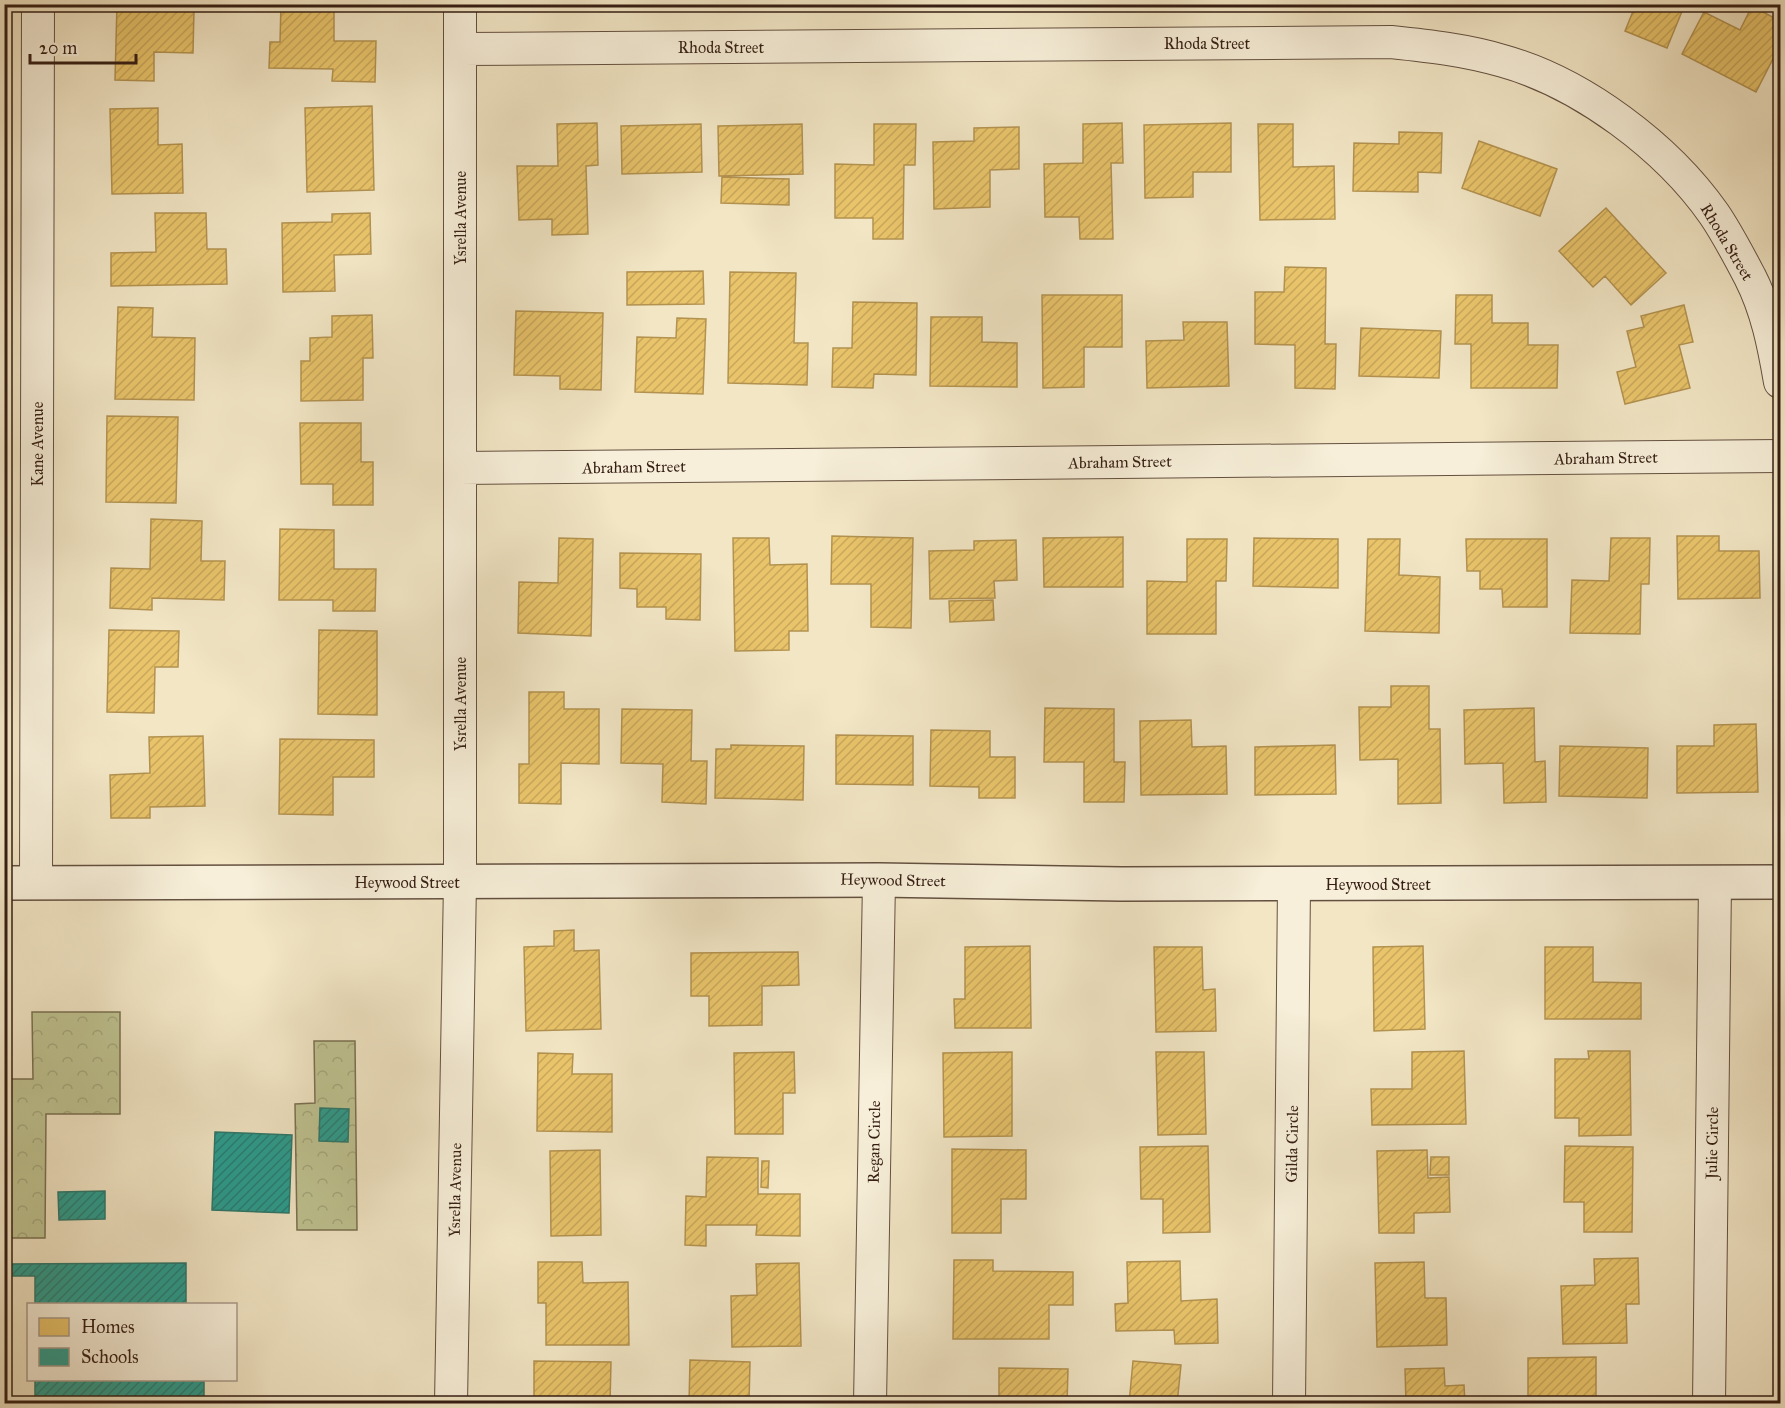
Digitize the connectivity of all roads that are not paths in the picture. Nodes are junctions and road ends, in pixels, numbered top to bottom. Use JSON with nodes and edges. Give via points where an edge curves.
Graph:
{"nodes":[{"id":1,"x":38,"y":4,"type":"edge"},
{"id":2,"x":460,"y":4,"type":"edge"},
{"id":3,"x":460,"y":49,"type":"junction"},
{"id":4,"x":1780,"y":382,"type":"edge"},
{"id":5,"x":1780,"y":456,"type":"edge"},
{"id":6,"x":460,"y":468,"type":"junction"},
{"id":7,"x":879,"y":880,"type":"junction"},
{"id":8,"x":460,"y":882,"type":"junction"},
{"id":9,"x":1715,"y":882,"type":"junction"},
{"id":10,"x":1780,"y":882,"type":"edge"},
{"id":11,"x":20,"y":883,"type":"edge"},
{"id":12,"x":1294,"y":884,"type":"junction"},
{"id":13,"x":451,"y":1404,"type":"edge"},
{"id":14,"x":870,"y":1404,"type":"edge"},
{"id":15,"x":1289,"y":1404,"type":"edge"},
{"id":16,"x":1709,"y":1404,"type":"edge"}],
"edges":[{"from":1,"to":11,"type":"street","name":"Kane Avenue"},
{"from":2,"to":3,"type":"street","name":"Ysrella Avenue"},
{"from":3,"to":4,"type":"street","name":"Rhoda Street","via":[[1391,42],[1451,48],[1506,61],[1567,87],[1624,123],[1674,167],[1714,214],[1751,279],[1771,333]]},
{"from":3,"to":6,"type":"street","name":"Ysrella Avenue"},
{"from":5,"to":6,"type":"street","name":"Abraham Street"},
{"from":6,"to":8,"type":"street","name":"Ysrella Avenue"},
{"from":7,"to":8,"type":"street","name":"Heywood Street"},
{"from":7,"to":12,"type":"street","name":"Heywood Street"},
{"from":7,"to":14,"type":"street","name":"Regan Circle"},
{"from":8,"to":11,"type":"street","name":"Heywood Street"},
{"from":8,"to":13,"type":"street","name":"Ysrella Avenue"},
{"from":9,"to":10,"type":"street","name":"Heywood Street"},
{"from":9,"to":12,"type":"street","name":"Heywood Street"},
{"from":9,"to":16,"type":"street","name":"Julie Circle"},
{"from":12,"to":15,"type":"street","name":"Gilda Circle"}]}
